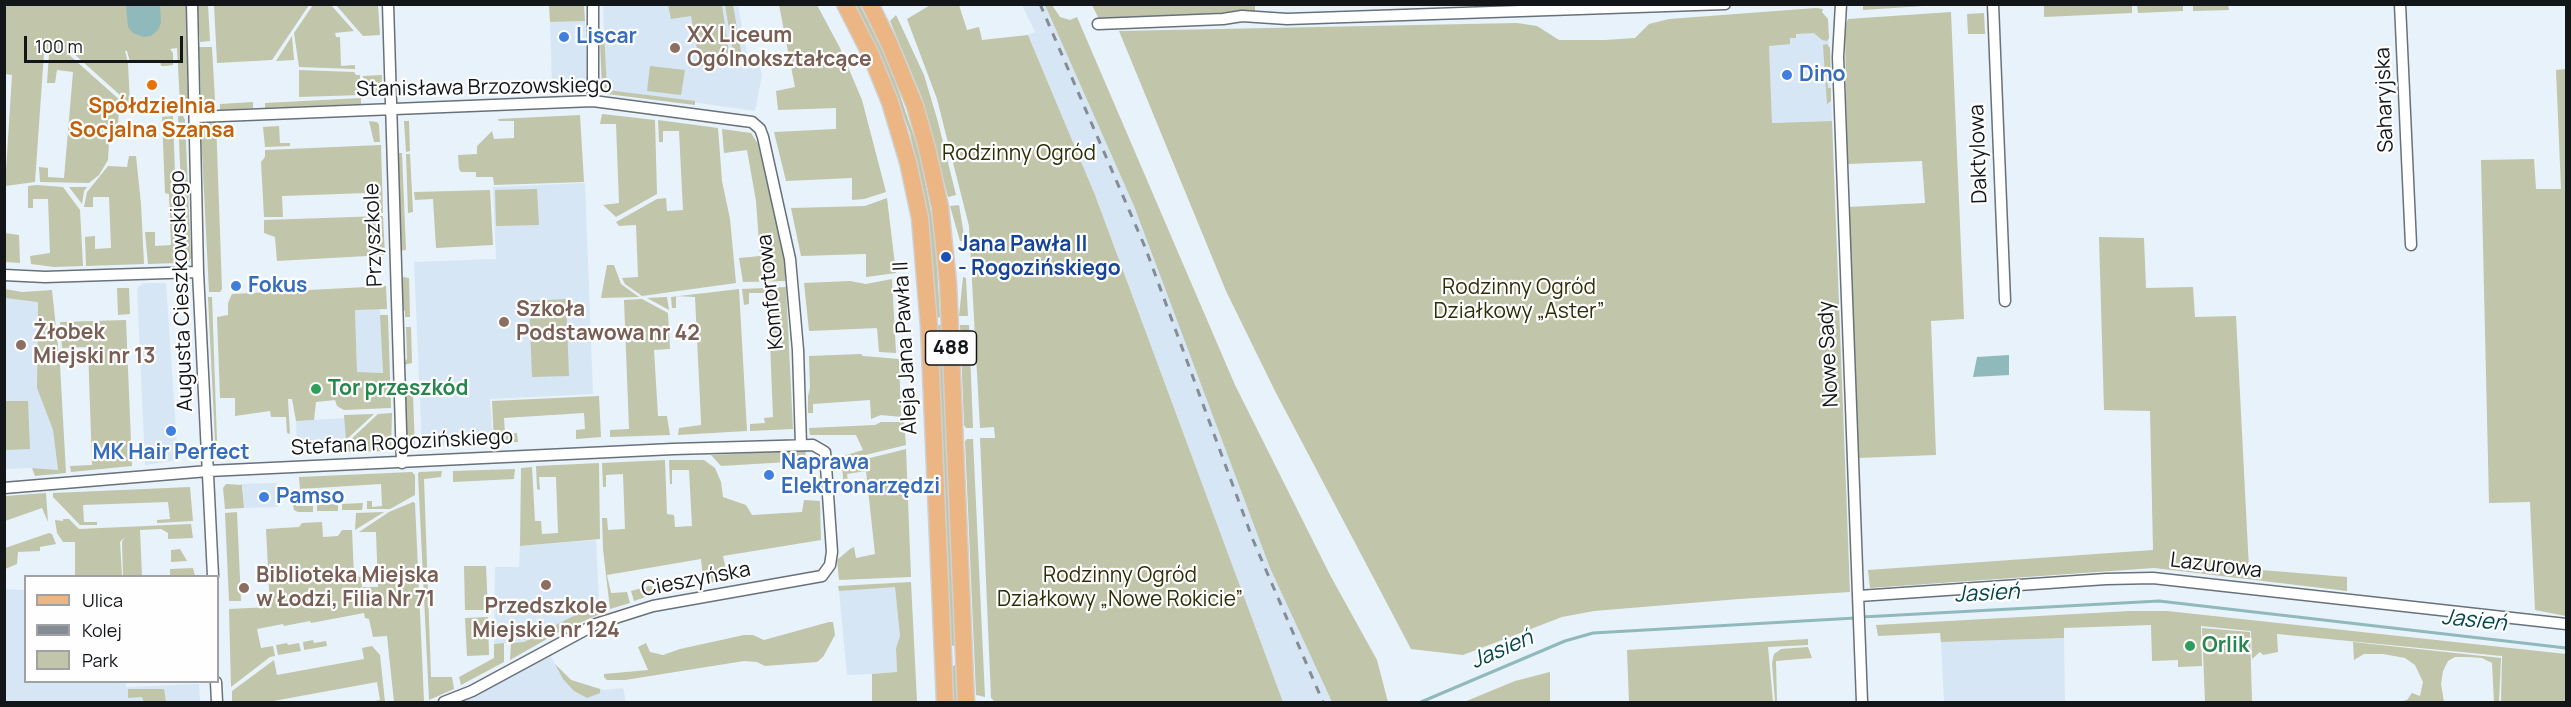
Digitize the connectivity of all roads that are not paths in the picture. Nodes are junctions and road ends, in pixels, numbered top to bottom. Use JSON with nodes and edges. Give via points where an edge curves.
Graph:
{"nodes":[{"id":1,"x":192,"y":4,"type":"edge"},
{"id":2,"x":388,"y":4,"type":"edge"},
{"id":3,"x":593,"y":4,"type":"edge"},
{"id":4,"x":845,"y":4,"type":"edge"},
{"id":5,"x":870,"y":4,"type":"edge"},
{"id":6,"x":1725,"y":4,"type":"edge"},
{"id":7,"x":1841,"y":4,"type":"edge"},
{"id":8,"x":1993,"y":4,"type":"edge"},
{"id":9,"x":2400,"y":4,"type":"edge"},
{"id":10,"x":1098,"y":24,"type":"dead end"},
{"id":11,"x":593,"y":101,"type":"junction"},
{"id":12,"x":390,"y":108,"type":"junction"},
{"id":13,"x":196,"y":117,"type":"junction"},
{"id":14,"x":763,"y":137,"type":"joint"},
{"id":15,"x":2411,"y":245,"type":"dead end"},
{"id":16,"x":198,"y":272,"type":"junction"},
{"id":17,"x":4,"y":275,"type":"edge"},
{"id":18,"x":2005,"y":301,"type":"dead end"},
{"id":19,"x":801,"y":445,"type":"junction"},
{"id":20,"x":402,"y":463,"type":"junction"},
{"id":21,"x":208,"y":471,"type":"junction"},
{"id":22,"x":4,"y":488,"type":"edge"},
{"id":23,"x":213,"y":575,"type":"edge"},
{"id":24,"x":1859,"y":600,"type":"junction"},
{"id":25,"x":2566,"y":624,"type":"edge"},
{"id":26,"x":964,"y":655,"type":"junction"},
{"id":27,"x":943,"y":656,"type":"junction"},
{"id":28,"x":216,"y":683,"type":"edge"},
{"id":29,"x":217,"y":702,"type":"edge"},
{"id":30,"x":444,"y":702,"type":"edge"},
{"id":31,"x":945,"y":702,"type":"edge"},
{"id":32,"x":966,"y":702,"type":"edge"},
{"id":33,"x":1863,"y":702,"type":"edge"}],
"edges":[{"from":1,"to":13,"type":"street","name":"Augusta Cieszkowskiego"},
{"from":2,"to":12,"type":"street","name":"Przyszkole"},
{"from":3,"to":11,"type":"street"},
{"from":4,"to":27,"type":"main road","name":"Aleja Jana Pawła II","number":"488","via":[[890,102],[920,218]]},
{"from":5,"to":26,"type":"main road","number":"488","via":[[915,106],[940,207],[948,283]]},
{"from":6,"to":10,"type":"street","via":[[1287,19],[1242,16]]},
{"from":7,"to":24,"type":"street","name":"Nowe Sady","via":[[1838,57]]},
{"from":8,"to":18,"type":"street","name":"Daktylowa"},
{"from":9,"to":15,"type":"street","name":"Saharyjska"},
{"from":11,"to":12,"type":"street","name":"Stanisława Brzozowskiego"},
{"from":11,"to":14,"type":"street","name":"Stanisława Brzozowskiego","via":[[752,123]]},
{"from":12,"to":13,"type":"street","name":"Stanisława Brzozowskiego"},
{"from":12,"to":20,"type":"street","name":"Przyszkole"},
{"from":13,"to":16,"type":"street","name":"Augusta Cieszkowskiego"},
{"from":14,"to":19,"type":"street","name":"Komfortowa","via":[[790,258]]},
{"from":16,"to":17,"type":"street"},
{"from":16,"to":21,"type":"street","name":"Augusta Cieszkowskiego"},
{"from":19,"to":20,"type":"street","name":"Stefana Rogozińskiego"},
{"from":19,"to":30,"type":"street","name":"Cieszyńska","via":[[819,446],[826,456],[832,552],[830,565],[822,576],[653,606],[596,624]]},
{"from":20,"to":21,"type":"street","name":"Stefana Rogozińskiego"},
{"from":21,"to":22,"type":"street","name":"Stefana Rogozińskiego"},
{"from":21,"to":23,"type":"street","name":"Augusta Cieszkowskiego"},
{"from":24,"to":25,"type":"street","name":"Lazurowa","via":[[2153,578]]},
{"from":24,"to":33,"type":"street","name":"Nowe Sady"},
{"from":26,"to":27,"type":"main road"},
{"from":26,"to":32,"type":"main road","number":"488"},
{"from":27,"to":31,"type":"main road","name":"Aleja Jana Pawła II","number":"488"},
{"from":28,"to":29,"type":"street"}]}
